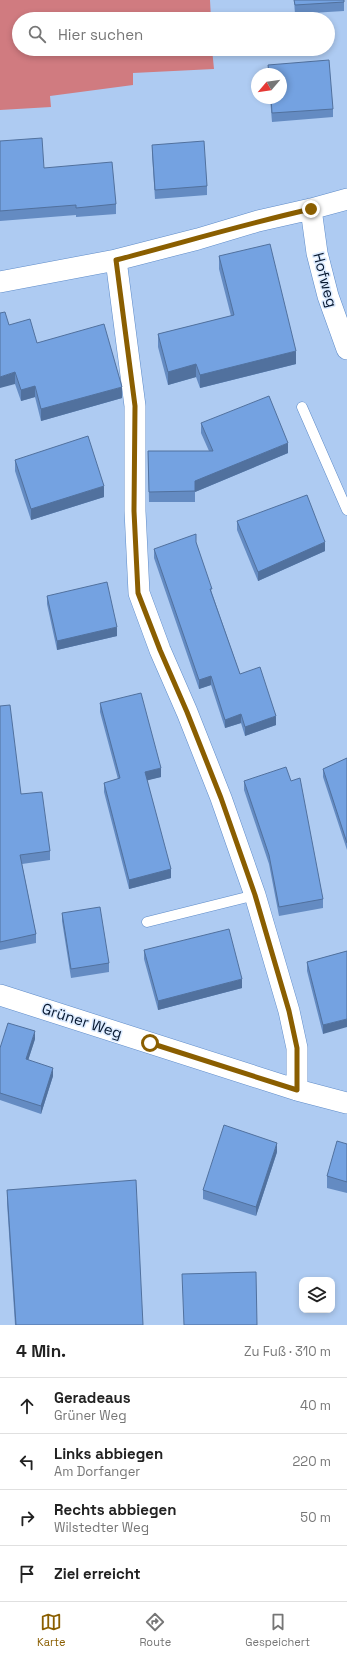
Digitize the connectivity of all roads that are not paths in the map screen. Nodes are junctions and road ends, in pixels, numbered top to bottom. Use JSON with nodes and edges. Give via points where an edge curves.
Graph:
{"nodes":[{"id":1,"x":347,"y":199,"type":"edge"},
{"id":2,"x":311,"y":209,"type":"junction"},
{"id":3,"x":116,"y":260,"type":"junction"},
{"id":4,"x":0,"y":282,"type":"edge"},
{"id":5,"x":347,"y":350,"type":"edge"},
{"id":6,"x":302,"y":407,"type":"dead end"},
{"id":7,"x":347,"y":510,"type":"edge"},
{"id":8,"x":255,"y":895,"type":"junction"},
{"id":9,"x":148,"y":922,"type":"dead end"},
{"id":10,"x":0,"y":995,"type":"edge"},
{"id":11,"x":297,"y":1090,"type":"junction"},
{"id":12,"x":347,"y":1103,"type":"edge"}],
"edges":[{"from":1,"to":2,"type":"street"},
{"from":2,"to":3,"type":"street"},
{"from":2,"to":5,"type":"street","name":"Hofweg","via":[[328,296]]},
{"from":3,"to":4,"type":"street"},
{"from":3,"to":8,"type":"street","via":[[135,406],[134,511],[138,593],[221,798]]},
{"from":6,"to":7,"type":"lane"},
{"from":8,"to":9,"type":"lane"},
{"from":8,"to":11,"type":"street","via":[[289,1011],[297,1048]]},
{"from":10,"to":11,"type":"street","name":"Grüner Weg"},
{"from":11,"to":12,"type":"street","name":"Grüner Weg"}]}
